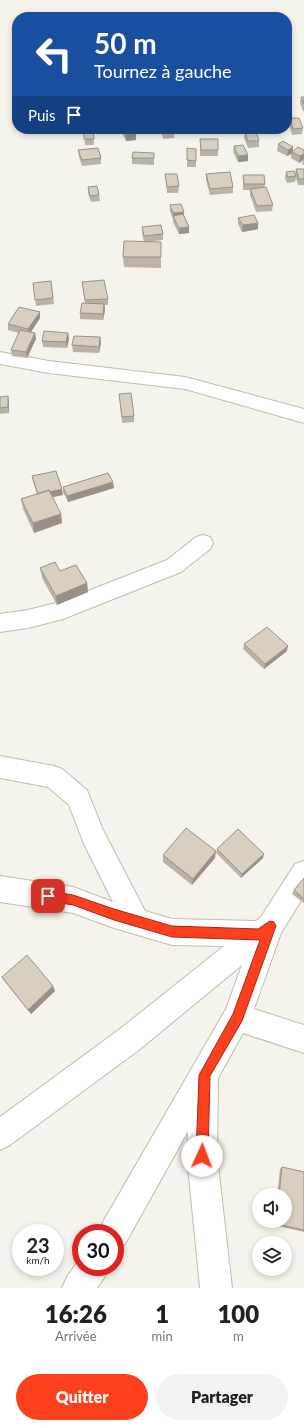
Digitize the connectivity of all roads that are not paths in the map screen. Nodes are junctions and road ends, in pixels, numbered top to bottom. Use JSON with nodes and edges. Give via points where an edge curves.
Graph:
{"nodes":[{"id":1,"x":0,"y":358,"type":"edge"},
{"id":2,"x":304,"y":416,"type":"edge"},
{"id":3,"x":203,"y":543,"type":"dead end"},
{"id":4,"x":0,"y":623,"type":"edge"},
{"id":5,"x":0,"y":767,"type":"edge"},
{"id":6,"x":304,"y":873,"type":"edge"},
{"id":7,"x":0,"y":889,"type":"edge"},
{"id":8,"x":136,"y":922,"type":"junction"},
{"id":9,"x":265,"y":930,"type":"junction"},
{"id":10,"x":238,"y":1017,"type":"junction"},
{"id":11,"x":304,"y":1039,"type":"edge"},
{"id":12,"x":204,"y":1075,"type":"junction"},
{"id":13,"x":0,"y":1135,"type":"edge"},
{"id":14,"x":119,"y":1224,"type":"edge"},
{"id":15,"x":87,"y":1276,"type":"edge"},
{"id":16,"x":78,"y":1288,"type":"edge"},
{"id":17,"x":216,"y":1288,"type":"edge"}],
"edges":[{"from":1,"to":2,"type":"street","via":[[49,367],[186,383]]},
{"from":3,"to":4,"type":"street","via":[[174,566],[63,610]]},
{"from":5,"to":8,"type":"street","via":[[54,778],[78,798],[93,836]]},
{"from":6,"to":9,"type":"street"},
{"from":7,"to":8,"type":"street","via":[[73,900]]},
{"from":8,"to":9,"type":"street","via":[[172,932]]},
{"from":9,"to":10,"type":"street"},
{"from":9,"to":13,"type":"street","via":[[130,1039]]},
{"from":10,"to":11,"type":"street"},
{"from":10,"to":12,"type":"street"},
{"from":12,"to":14,"type":"street"},
{"from":12,"to":17,"type":"street","via":[[202,1156]]},
{"from":15,"to":16,"type":"street"}]}
